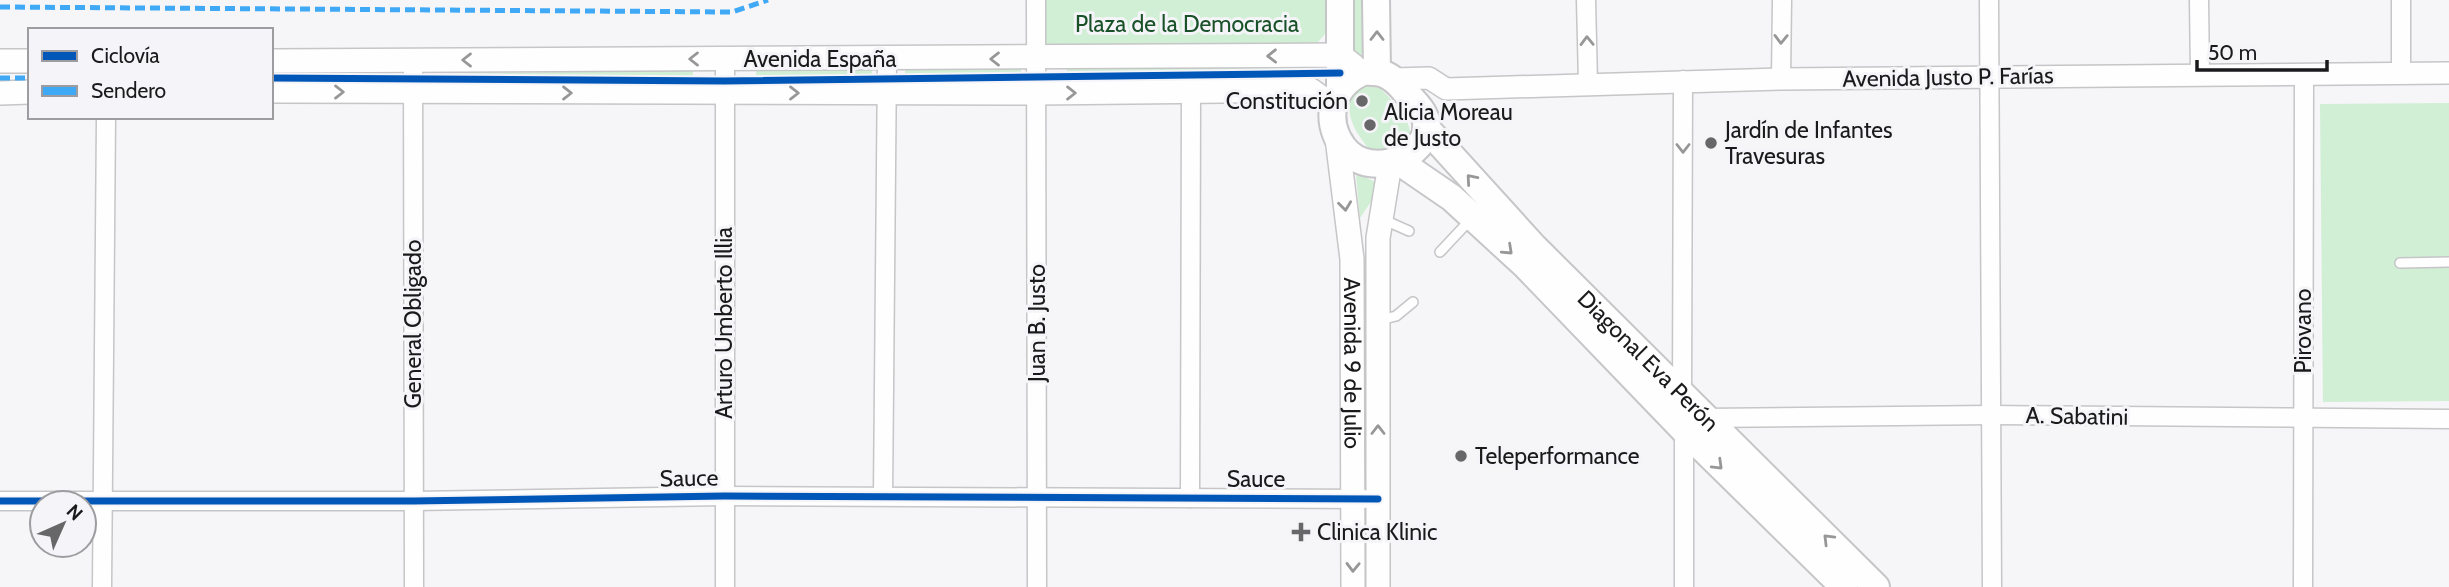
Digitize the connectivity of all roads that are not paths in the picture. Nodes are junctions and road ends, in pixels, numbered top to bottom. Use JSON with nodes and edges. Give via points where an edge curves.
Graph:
{"nodes":[{"id":1,"x":1035,"y":0,"type":"edge"},
{"id":2,"x":1340,"y":0,"type":"edge"},
{"id":3,"x":1376,"y":0,"type":"edge"},
{"id":4,"x":1586,"y":0,"type":"edge"},
{"id":5,"x":1782,"y":0,"type":"edge"},
{"id":6,"x":1989,"y":0,"type":"edge"},
{"id":7,"x":2199,"y":0,"type":"edge"},
{"id":8,"x":2401,"y":0,"type":"edge"},
{"id":9,"x":1340,"y":55,"type":"junction"},
{"id":10,"x":1036,"y":58,"type":"junction"},
{"id":11,"x":725,"y":59,"type":"junction"},
{"id":12,"x":413,"y":60,"type":"junction"},
{"id":13,"x":887,"y":60,"type":"junction"},
{"id":14,"x":0,"y":61,"type":"edge"},
{"id":15,"x":28,"y":61,"type":"edge"},
{"id":16,"x":273,"y":61,"type":"edge"},
{"id":17,"x":2449,"y":73,"type":"edge"},
{"id":18,"x":1378,"y":74,"type":"junction"},
{"id":19,"x":2304,"y":74,"type":"junction"},
{"id":20,"x":2401,"y":74,"type":"junction"},
{"id":21,"x":2200,"y":75,"type":"junction"},
{"id":22,"x":1989,"y":76,"type":"junction"},
{"id":23,"x":1781,"y":79,"type":"junction"},
{"id":24,"x":1683,"y":80,"type":"junction"},
{"id":25,"x":1588,"y":82,"type":"junction"},
{"id":26,"x":1446,"y":89,"type":"junction"},
{"id":27,"x":28,"y":92,"type":"edge"},
{"id":28,"x":273,"y":92,"type":"edge"},
{"id":29,"x":412,"y":92,"type":"junction"},
{"id":30,"x":0,"y":93,"type":"edge"},
{"id":31,"x":724,"y":93,"type":"junction"},
{"id":32,"x":887,"y":93,"type":"junction"},
{"id":33,"x":1037,"y":93,"type":"junction"},
{"id":34,"x":1191,"y":93,"type":"junction"},
{"id":35,"x":1336,"y":96,"type":"junction"},
{"id":36,"x":106,"y":119,"type":"edge"},
{"id":37,"x":1425,"y":122,"type":"junction"},
{"id":38,"x":1337,"y":138,"type":"junction"},
{"id":39,"x":1394,"y":162,"type":"junction"},
{"id":40,"x":1472,"y":217,"type":"junction"},
{"id":41,"x":1380,"y":218,"type":"junction"},
{"id":42,"x":1409,"y":231,"type":"dead end"},
{"id":43,"x":1440,"y":252,"type":"dead end"},
{"id":44,"x":2449,"y":262,"type":"edge"},
{"id":45,"x":2400,"y":263,"type":"dead end"},
{"id":46,"x":1413,"y":302,"type":"dead end"},
{"id":47,"x":1378,"y":321,"type":"junction"},
{"id":48,"x":1682,"y":394,"type":"junction"},
{"id":49,"x":1990,"y":415,"type":"junction"},
{"id":50,"x":2303,"y":418,"type":"junction"},
{"id":51,"x":2449,"y":419,"type":"edge"},
{"id":52,"x":1695,"y":424,"type":"junction"},
{"id":53,"x":724,"y":496,"type":"junction"},
{"id":54,"x":883,"y":496,"type":"junction"},
{"id":55,"x":1036,"y":497,"type":"junction"},
{"id":56,"x":1190,"y":498,"type":"junction"},
{"id":57,"x":1352,"y":499,"type":"junction"},
{"id":58,"x":1378,"y":499,"type":"junction"},
{"id":59,"x":102,"y":500,"type":"junction"},
{"id":60,"x":0,"y":501,"type":"edge"},
{"id":61,"x":414,"y":501,"type":"junction"},
{"id":62,"x":102,"y":587,"type":"edge"},
{"id":63,"x":415,"y":587,"type":"edge"},
{"id":64,"x":725,"y":587,"type":"edge"},
{"id":65,"x":1037,"y":587,"type":"edge"},
{"id":66,"x":1353,"y":587,"type":"edge"},
{"id":67,"x":1378,"y":587,"type":"edge"},
{"id":68,"x":1684,"y":587,"type":"edge"},
{"id":69,"x":1843,"y":587,"type":"edge"},
{"id":70,"x":1876,"y":587,"type":"edge"},
{"id":71,"x":1992,"y":587,"type":"edge"},
{"id":72,"x":2303,"y":587,"type":"edge"}],
"edges":[{"from":1,"to":10,"type":"street","name":"Juan B. Justo"},
{"from":2,"to":9,"type":"main road"},
{"from":18,"to":3,"type":"main road","one_way":true},
{"from":25,"to":4,"type":"street","one_way":true},
{"from":5,"to":23,"type":"street","one_way":true},
{"from":6,"to":22,"type":"street"},
{"from":7,"to":21,"type":"street"},
{"from":8,"to":20,"type":"street"},
{"from":9,"to":10,"type":"main road","name":"Avenida España","one_way":true},
{"from":9,"to":18,"type":"main road"},
{"from":9,"to":35,"type":"main road"},
{"from":10,"to":13,"type":"main road","name":"Avenida España","one_way":true},
{"from":10,"to":33,"type":"street","name":"Juan B. Justo"},
{"from":11,"to":12,"type":"main road","name":"Avenida España","one_way":true},
{"from":11,"to":13,"type":"main road","name":"Avenida España"},
{"from":11,"to":31,"type":"street","name":"Arturo Umberto Illia"},
{"from":12,"to":16,"type":"main road","name":"Avenida España"},
{"from":12,"to":29,"type":"street","name":"General Obligado"},
{"from":13,"to":32,"type":"street"},
{"from":14,"to":15,"type":"main road"},
{"from":17,"to":20,"type":"street","name":"Avenida Justo P. Farías"},
{"from":18,"to":26,"type":"street","name":"Avenida Justo P. Farías","via":[[1429,78]]},
{"from":18,"to":35,"type":"main road"},
{"from":18,"to":37,"type":"main road"},
{"from":19,"to":20,"type":"street","name":"Avenida Justo P. Farías"},
{"from":19,"to":21,"type":"street","name":"Avenida Justo P. Farías"},
{"from":19,"to":50,"type":"street","name":"Pirovano"},
{"from":21,"to":22,"type":"street","name":"Avenida Justo P. Farías"},
{"from":22,"to":23,"type":"street","name":"Avenida Justo P. Farías"},
{"from":22,"to":49,"type":"street"},
{"from":23,"to":24,"type":"street","name":"Avenida Justo P. Farías"},
{"from":24,"to":25,"type":"street","name":"Avenida Justo P. Farías"},
{"from":24,"to":48,"type":"street","one_way":true},
{"from":25,"to":26,"type":"street","name":"Avenida Justo P. Farías"},
{"from":26,"to":37,"type":"street"},
{"from":27,"to":30,"type":"main road"},
{"from":28,"to":29,"type":"main road","name":"Avenida España","one_way":true},
{"from":29,"to":31,"type":"main road","name":"Avenida España","one_way":true},
{"from":29,"to":61,"type":"street","name":"General Obligado"},
{"from":31,"to":32,"type":"main road","name":"Avenida España","one_way":true},
{"from":31,"to":53,"type":"street","name":"Arturo Umberto Illia"},
{"from":32,"to":33,"type":"main road","name":"Avenida España"},
{"from":32,"to":54,"type":"street"},
{"from":33,"to":34,"type":"main road","name":"Avenida España","one_way":true},
{"from":33,"to":55,"type":"street","name":"Juan B. Justo"},
{"from":34,"to":35,"type":"main road","name":"Avenida España","via":[[1311,90]]},
{"from":34,"to":56,"type":"street"},
{"from":35,"to":38,"type":"main road"},
{"from":36,"to":59,"type":"street"},
{"from":37,"to":39,"type":"main road","via":[[1417,146]]},
{"from":48,"to":37,"type":"main road","name":"Diagonal Eva Perón","one_way":true,"via":[[1534,247]]},
{"from":38,"to":39,"type":"main road","via":[[1359,160]]},
{"from":38,"to":57,"type":"main road","name":"Avenida 9 de Julio","one_way":true,"via":[[1352,259]]},
{"from":39,"to":40,"type":"main road","name":"Diagonal Eva Perón","via":[[1452,198]]},
{"from":39,"to":41,"type":"main road","name":"Avenida 9 de Julio"},
{"from":40,"to":43,"type":"lane"},
{"from":40,"to":52,"type":"main road","name":"Diagonal Eva Perón","one_way":true},
{"from":41,"to":42,"type":"lane"},
{"from":41,"to":47,"type":"main road","name":"Avenida 9 de Julio"},
{"from":44,"to":45,"type":"lane"},
{"from":46,"to":47,"type":"lane","via":[[1396,316]]},
{"from":58,"to":47,"type":"main road","name":"Avenida 9 de Julio","one_way":true},
{"from":48,"to":52,"type":"main road","name":"Diagonal Eva Perón"},
{"from":49,"to":50,"type":"street","name":"A. Sabatini"},
{"from":49,"to":52,"type":"street","name":"A. Sabatini"},
{"from":49,"to":71,"type":"street"},
{"from":50,"to":51,"type":"street","name":"A. Sabatini"},
{"from":50,"to":72,"type":"street","name":"Pirovano"},
{"from":52,"to":68,"type":"street"},
{"from":52,"to":69,"type":"main road","name":"Diagonal Eva Perón","one_way":true},
{"from":70,"to":52,"type":"main road","name":"Diagonal Eva Perón","one_way":true},
{"from":53,"to":54,"type":"street","name":"Sauce"},
{"from":53,"to":61,"type":"street","name":"Sauce"},
{"from":53,"to":64,"type":"street","name":"Arturo Umberto Illia"},
{"from":54,"to":55,"type":"street","name":"Sauce"},
{"from":55,"to":56,"type":"street","name":"Sauce"},
{"from":55,"to":65,"type":"street","name":"Juan B. Justo"},
{"from":56,"to":57,"type":"street","name":"Sauce"},
{"from":57,"to":58,"type":"street","name":"Sauce"},
{"from":57,"to":66,"type":"main road","name":"Avenida 9 de Julio","one_way":true},
{"from":58,"to":67,"type":"main road","name":"Avenida 9 de Julio"},
{"from":59,"to":60,"type":"street","name":"Sauce"},
{"from":59,"to":61,"type":"street","name":"Sauce"},
{"from":59,"to":62,"type":"street"},
{"from":61,"to":63,"type":"street","name":"General Obligado"}]}
